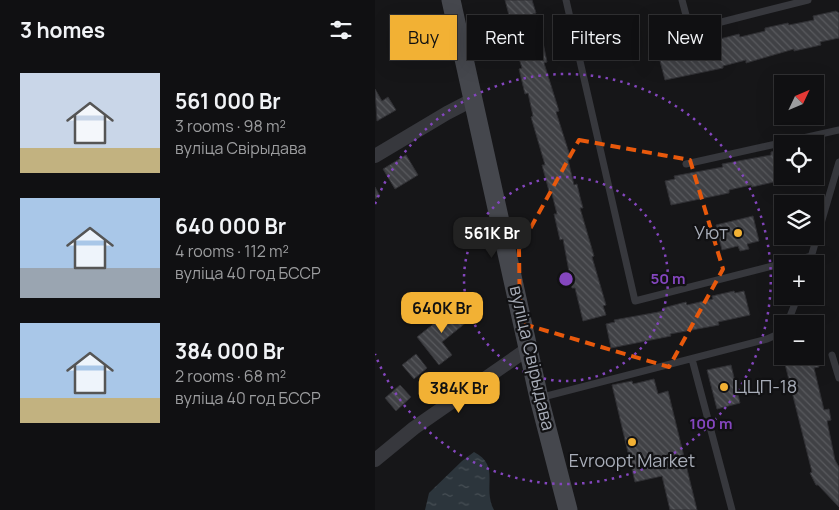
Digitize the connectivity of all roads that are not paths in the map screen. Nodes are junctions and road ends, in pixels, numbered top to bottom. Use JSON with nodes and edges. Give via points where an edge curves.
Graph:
{"nodes":[{"id":1,"x":451,"y":0,"type":"edge"},
{"id":2,"x":566,"y":0,"type":"edge"},
{"id":3,"x":682,"y":0,"type":"edge"},
{"id":4,"x":808,"y":0,"type":"edge"},
{"id":5,"x":474,"y":99,"type":"junction"},
{"id":6,"x":839,"y":130,"type":"edge"},
{"id":7,"x":375,"y":156,"type":"edge"},
{"id":8,"x":839,"y":162,"type":"edge"},
{"id":9,"x":686,"y":164,"type":"dead end"},
{"id":10,"x":812,"y":255,"type":"edge"},
{"id":11,"x":774,"y":266,"type":"edge"},
{"id":12,"x":774,"y":336,"type":"edge"},
{"id":13,"x":529,"y":348,"type":"junction"},
{"id":14,"x":832,"y":355,"type":"dead end"},
{"id":15,"x":692,"y":359,"type":"junction"},
{"id":16,"x":839,"y":378,"type":"edge"},
{"id":17,"x":539,"y":398,"type":"junction"},
{"id":18,"x":375,"y":460,"type":"edge"},
{"id":19,"x":568,"y":510,"type":"edge"},
{"id":20,"x":732,"y":510,"type":"edge"}],
"edges":[{"from":1,"to":5,"type":"main road","name":"вуліца Свірыдава"},
{"from":2,"to":11,"type":"lane","via":[[635,301]]},
{"from":3,"to":4,"type":"lane","via":[[690,30]]},
{"from":5,"to":7,"type":"street"},
{"from":5,"to":13,"type":"main road","name":"вуліца Свірыдава"},
{"from":6,"to":9,"type":"lane"},
{"from":8,"to":10,"type":"lane"},
{"from":12,"to":15,"type":"lane"},
{"from":13,"to":17,"type":"main road","name":"вуліца Свірыдава"},
{"from":13,"to":18,"type":"street","via":[[414,428]]},
{"from":14,"to":16,"type":"lane"},
{"from":15,"to":17,"type":"lane"},
{"from":15,"to":20,"type":"lane"},
{"from":17,"to":19,"type":"main road","name":"вуліца Свірыдава"}]}
